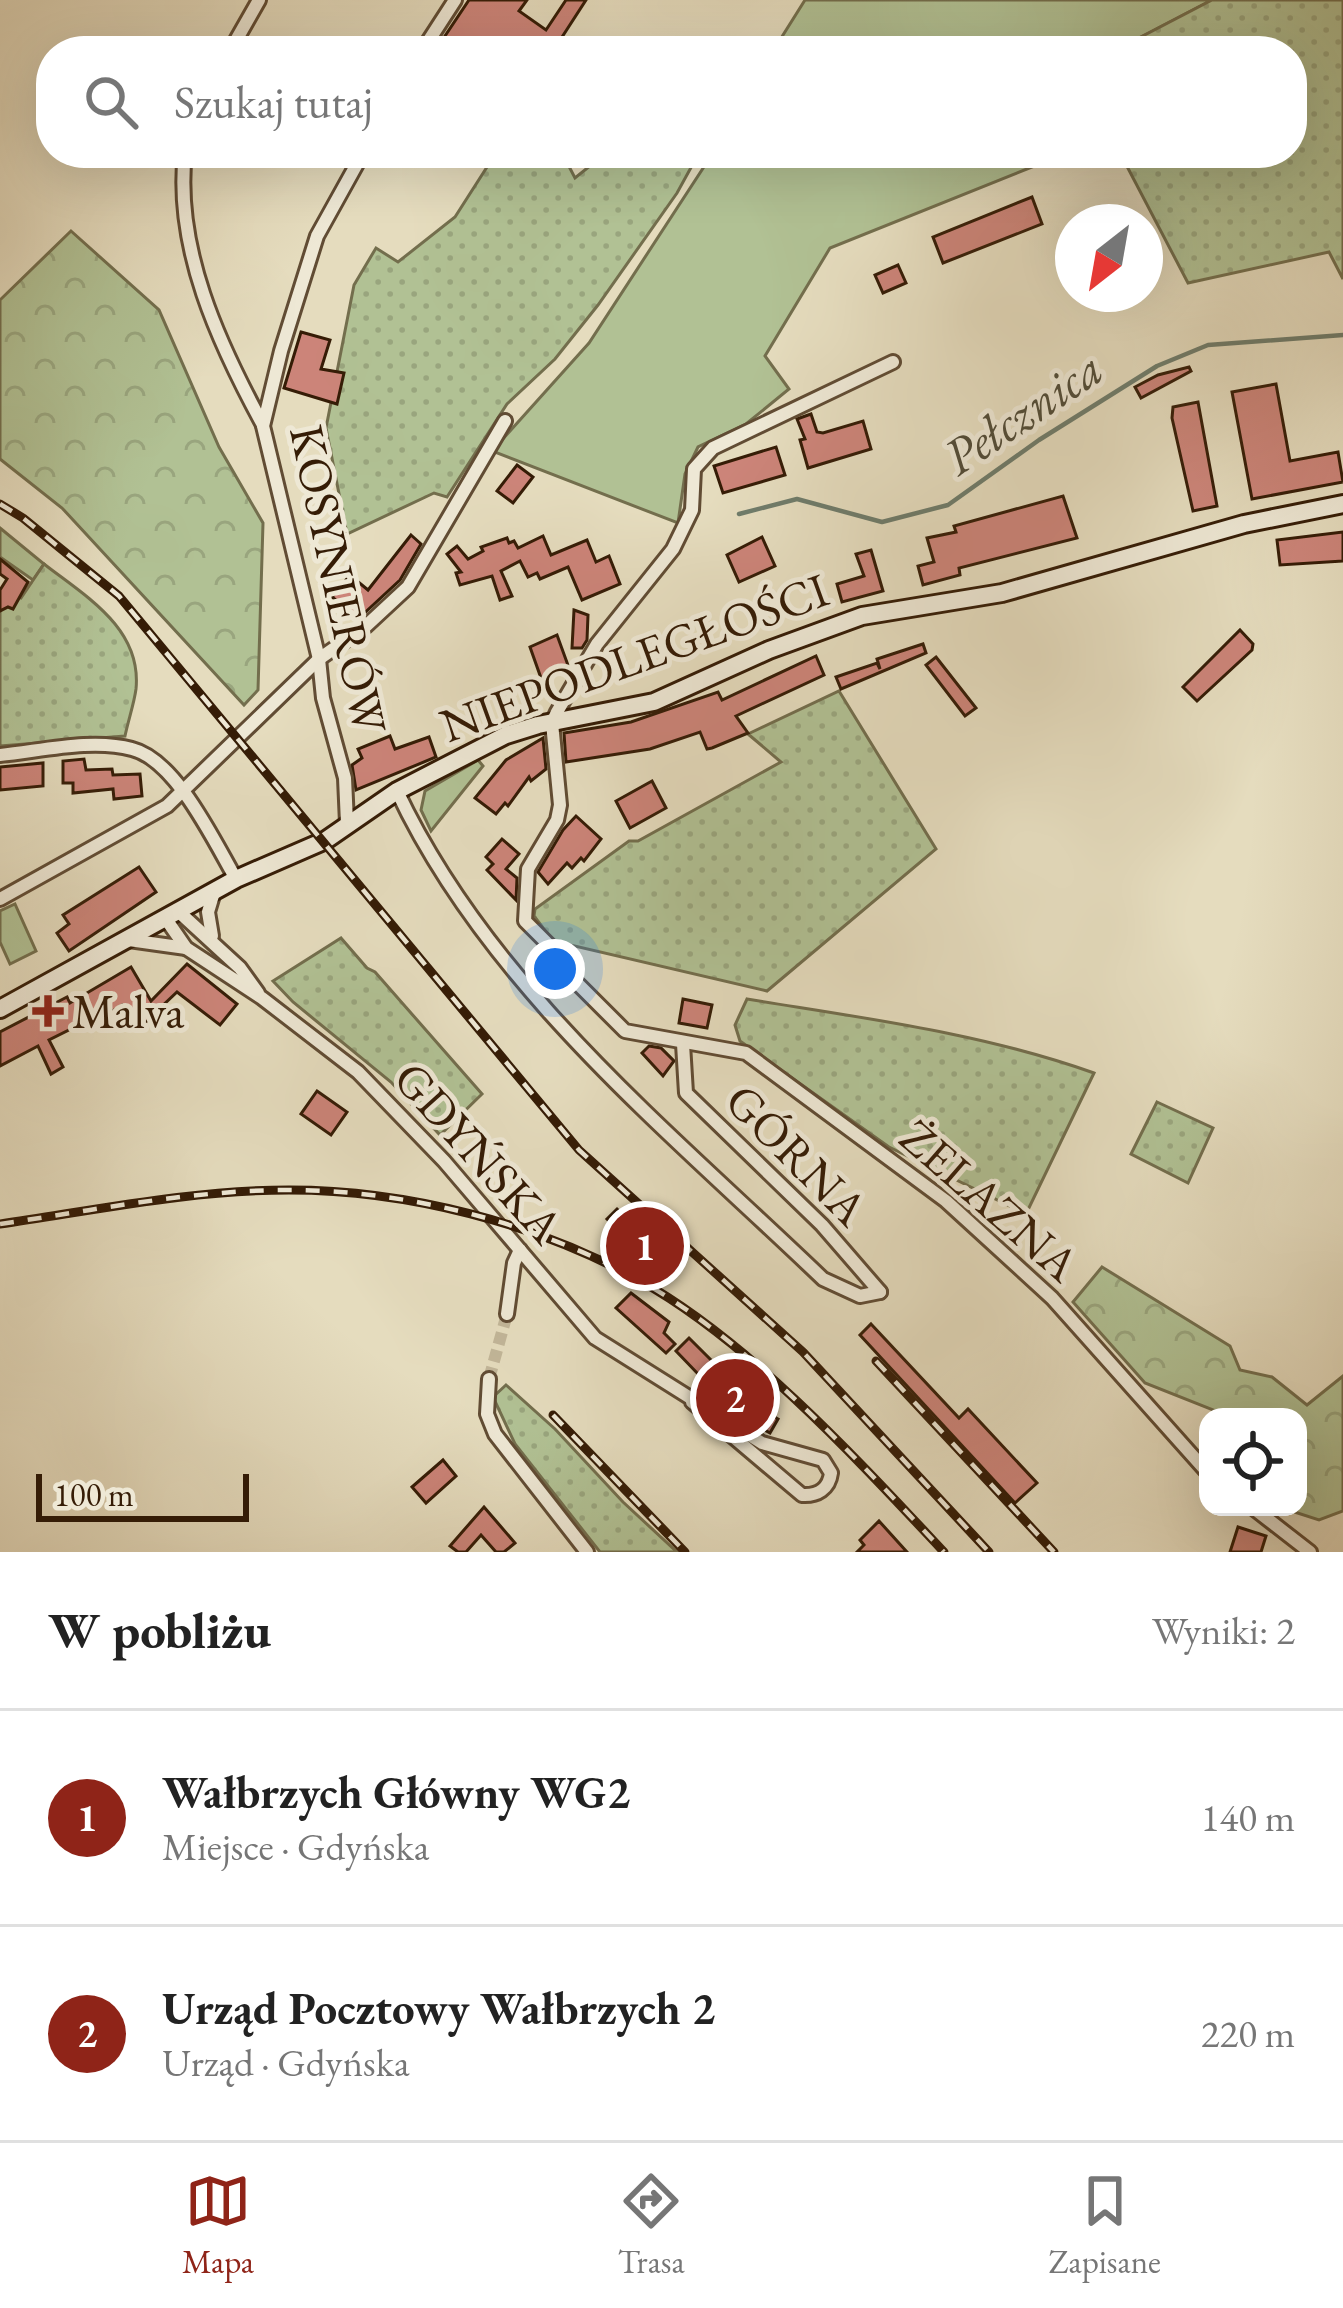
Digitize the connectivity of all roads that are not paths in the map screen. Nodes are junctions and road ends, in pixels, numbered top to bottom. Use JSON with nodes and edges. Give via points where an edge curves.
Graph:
{"nodes":[{"id":1,"x":259,"y":0,"type":"edge"},
{"id":2,"x":455,"y":0,"type":"edge"},
{"id":3,"x":239,"y":36,"type":"edge"},
{"id":4,"x":432,"y":36,"type":"edge"},
{"id":5,"x":185,"y":168,"type":"edge"},
{"id":6,"x":355,"y":168,"type":"edge"},
{"id":7,"x":893,"y":362,"type":"dead end"},
{"id":8,"x":506,"y":421,"type":"dead end"},
{"id":9,"x":263,"y":426,"type":"junction"},
{"id":10,"x":1343,"y":504,"type":"edge"},
{"id":11,"x":319,"y":658,"type":"junction"},
{"id":12,"x":552,"y":723,"type":"junction"},
{"id":13,"x":0,"y":754,"type":"edge"},
{"id":14,"x":397,"y":791,"type":"junction"},
{"id":15,"x":184,"y":793,"type":"junction"},
{"id":16,"x":347,"y":823,"type":"junction"},
{"id":17,"x":236,"y":879,"type":"junction"},
{"id":18,"x":214,"y":892,"type":"junction"},
{"id":19,"x":0,"y":899,"type":"edge"},
{"id":20,"x":173,"y":915,"type":"junction"},
{"id":21,"x":129,"y":940,"type":"junction"},
{"id":22,"x":215,"y":943,"type":"junction"},
{"id":23,"x":186,"y":948,"type":"junction"},
{"id":24,"x":262,"y":998,"type":"junction"},
{"id":25,"x":0,"y":1010,"type":"edge"},
{"id":26,"x":682,"y":1044,"type":"junction"},
{"id":27,"x":520,"y":1250,"type":"junction"},
{"id":28,"x":507,"y":1314,"type":"tunnel mouth"},
{"id":29,"x":489,"y":1379,"type":"tunnel mouth"},
{"id":30,"x":692,"y":1402,"type":"junction"},
{"id":31,"x":1199,"y":1463,"type":"edge"},
{"id":32,"x":1264,"y":1516,"type":"edge"},
{"id":33,"x":1305,"y":1547,"type":"edge"},
{"id":34,"x":587,"y":1552,"type":"edge"}],
"edges":[{"from":1,"to":3,"type":"street"},
{"from":2,"to":4,"type":"street"},
{"from":5,"to":9,"type":"street","via":[[202,293]]},
{"from":6,"to":9,"type":"street","name":"KOSYNIERÓW","via":[[317,236]]},
{"from":7,"to":12,"type":"street","via":[[712,448],[694,469],[692,510],[674,549],[597,644]]},
{"from":8,"to":11,"type":"street","via":[[408,587]]},
{"from":9,"to":11,"type":"street","name":"KOSYNIERÓW"},
{"from":10,"to":12,"type":"main road","name":"NIEPODLEGŁOŚCI","via":[[1002,593],[862,616],[654,702]]},
{"from":11,"to":15,"type":"street"},
{"from":11,"to":16,"type":"street","name":"KOSYNIERÓW"},
{"from":12,"to":14,"type":"main road","name":"NIEPODLEGŁOŚCI","via":[[476,747]]},
{"from":12,"to":26,"type":"street","name":"GÓRNA","via":[[560,805],[528,869],[526,921],[609,1019]]},
{"from":13,"to":15,"type":"street","via":[[134,749]]},
{"from":14,"to":16,"type":"main road","name":"NIEPODLEGŁOŚCI"},
{"from":14,"to":26,"type":"street","name":"GÓRNA","via":[[486,935],[582,1045],[823,1279],[860,1296],[880,1292],[686,1093]]},
{"from":15,"to":17,"type":"street"},
{"from":15,"to":19,"type":"street"},
{"from":16,"to":17,"type":"main road","name":"NIEPODLEGŁOŚCI"},
{"from":17,"to":18,"type":"main road","name":"NIEPODLEGŁOŚCI"},
{"from":18,"to":20,"type":"main road","name":"NIEPODLEGŁOŚCI"},
{"from":18,"to":22,"type":"street","via":[[208,912]]},
{"from":20,"to":21,"type":"main road","name":"NIEPODLEGŁOŚCI"},
{"from":20,"to":22,"type":"street","name":"GDYŃSKA"},
{"from":20,"to":23,"type":"street","name":"GDYŃSKA"},
{"from":21,"to":23,"type":"street","name":"GDYŃSKA"},
{"from":21,"to":25,"type":"main road","name":"NIEPODLEGŁOŚCI"},
{"from":22,"to":24,"type":"street","name":"GDYŃSKA"},
{"from":23,"to":24,"type":"street","name":"GDYŃSKA"},
{"from":24,"to":27,"type":"street","name":"GDYŃSKA","via":[[358,1072]]},
{"from":26,"to":31,"type":"street","name":"ŻELAZNA","via":[[746,1053],[946,1201],[1052,1298]]},
{"from":27,"to":28,"type":"street"},
{"from":27,"to":30,"type":"street","name":"GDYŃSKA","via":[[595,1338]]},
{"from":29,"to":34,"type":"street","via":[[495,1434]]},
{"from":30,"to":30,"type":"street","name":"GDYŃSKA","via":[[791,1488],[809,1495],[825,1488],[831,1473],[823,1460],[763,1443]]},
{"from":32,"to":33,"type":"street"}]}
